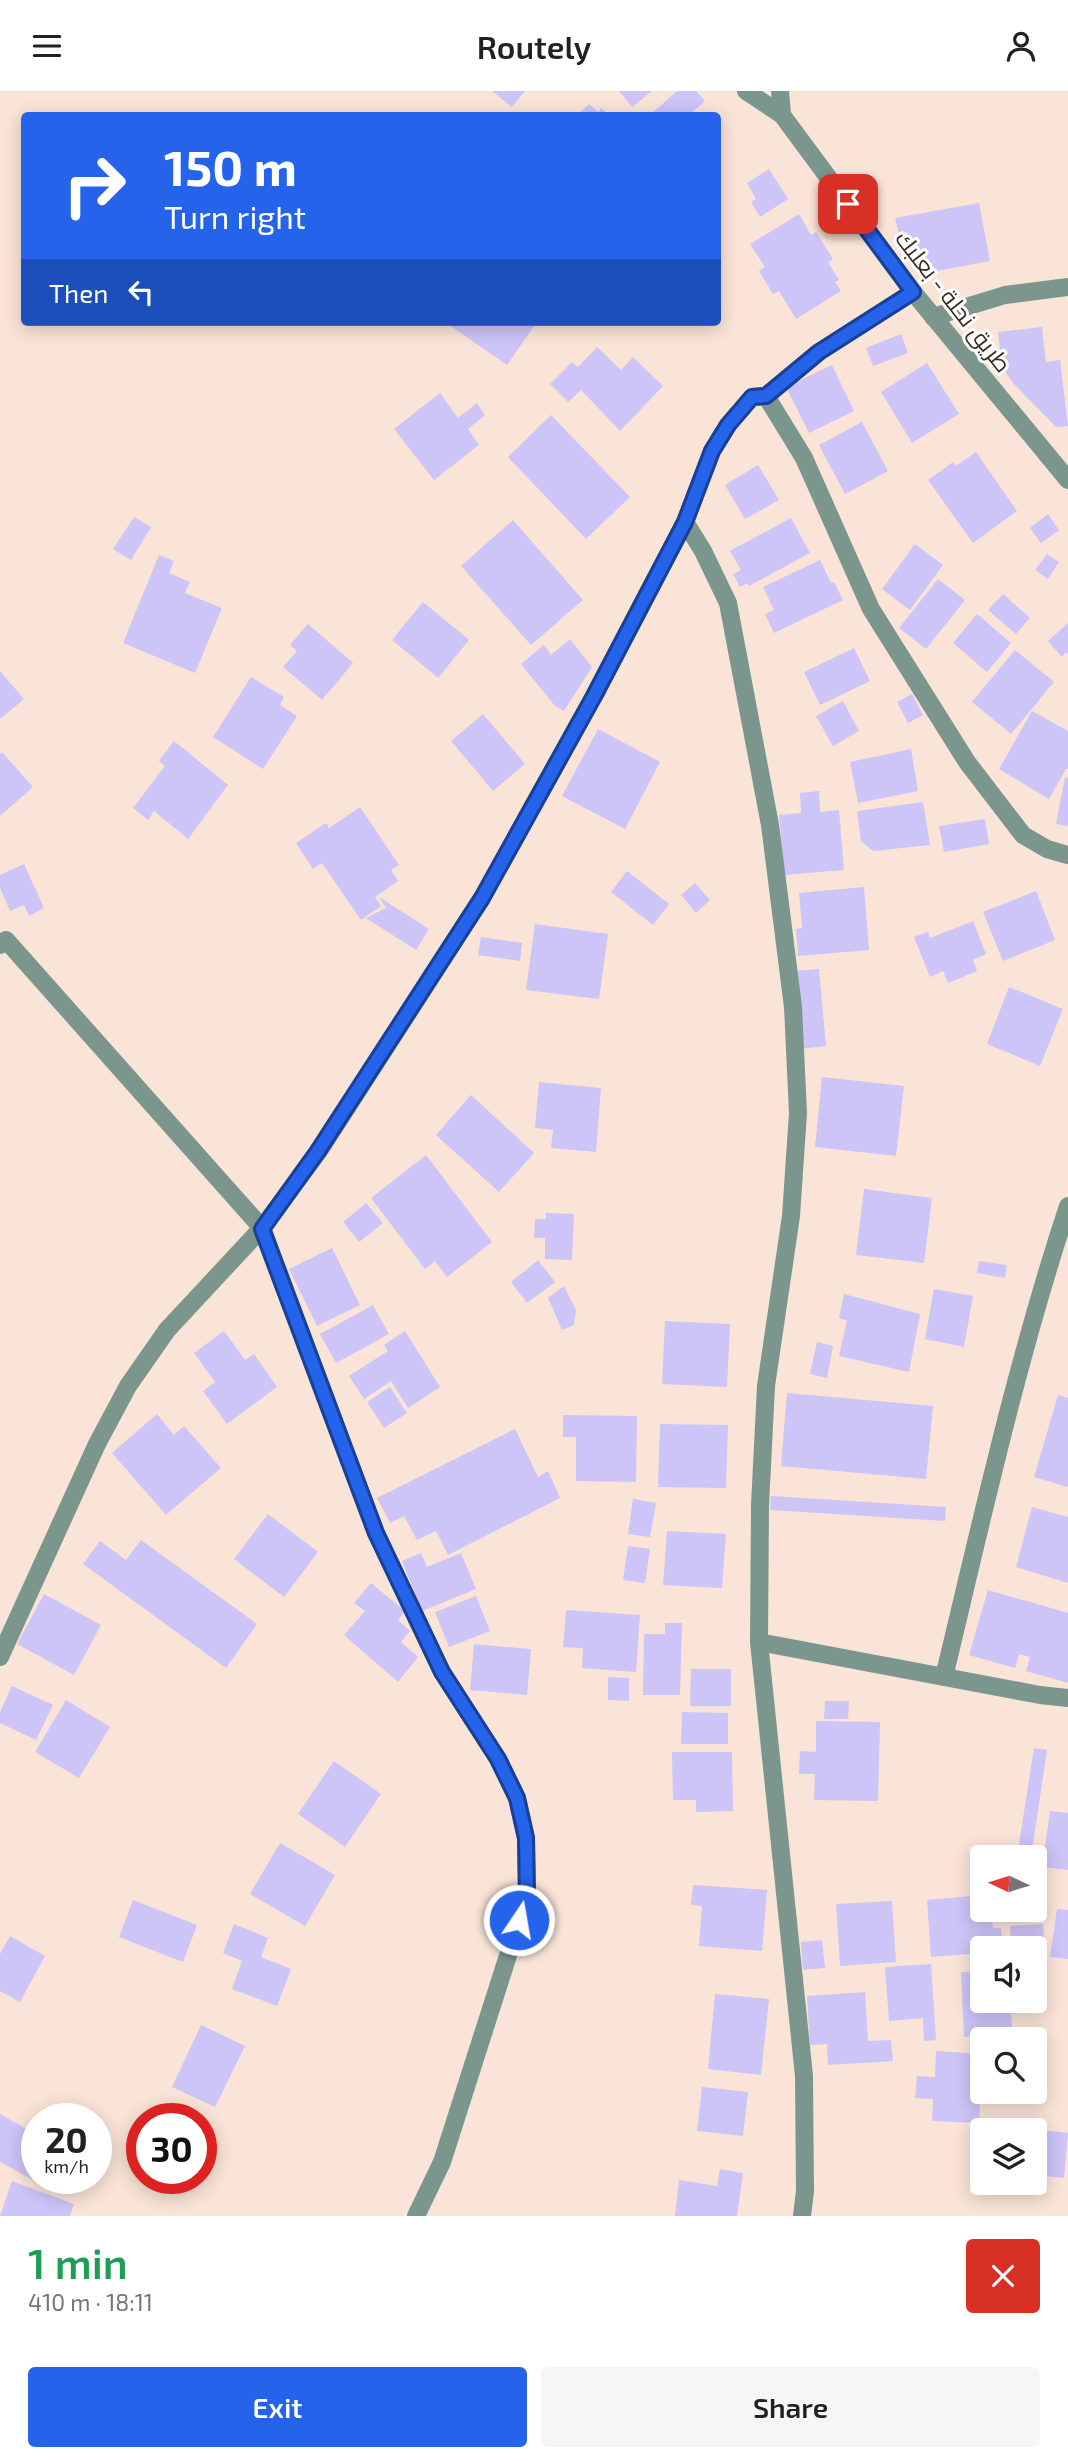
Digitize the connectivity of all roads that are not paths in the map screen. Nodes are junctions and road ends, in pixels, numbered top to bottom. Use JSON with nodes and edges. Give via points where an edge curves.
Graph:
{"nodes":[{"id":1,"x":746,"y":91,"type":"edge"},
{"id":2,"x":780,"y":91,"type":"edge"},
{"id":3,"x":782,"y":115,"type":"junction"},
{"id":4,"x":1068,"y":287,"type":"edge"},
{"id":5,"x":913,"y":292,"type":"junction"},
{"id":6,"x":933,"y":317,"type":"junction"},
{"id":7,"x":766,"y":396,"type":"junction"},
{"id":8,"x":1068,"y":480,"type":"edge"},
{"id":9,"x":685,"y":522,"type":"junction"},
{"id":10,"x":1068,"y":855,"type":"edge"},
{"id":11,"x":0,"y":945,"type":"edge"},
{"id":12,"x":1068,"y":1206,"type":"edge"},
{"id":13,"x":262,"y":1229,"type":"junction"},
{"id":14,"x":759,"y":1642,"type":"junction"},
{"id":15,"x":0,"y":1657,"type":"edge"},
{"id":16,"x":944,"y":1677,"type":"junction"},
{"id":17,"x":1068,"y":1698,"type":"edge"},
{"id":18,"x":416,"y":2216,"type":"edge"},
{"id":19,"x":802,"y":2216,"type":"edge"}],
"edges":[{"from":1,"to":3,"type":"street","name":"طريق نحلة - بعلبك"},
{"from":2,"to":3,"type":"street"},
{"from":3,"to":5,"type":"street","name":"طريق نحلة - بعلبك"},
{"from":4,"to":6,"type":"street","via":[[1005,295]]},
{"from":5,"to":6,"type":"street","name":"طريق نحلة - بعلبك"},
{"from":5,"to":7,"type":"street","via":[[819,352]]},
{"from":6,"to":8,"type":"street","name":"طريق نحلة - بعلبك"},
{"from":7,"to":9,"type":"street","via":[[752,397],[728,425],[712,451]]},
{"from":7,"to":10,"type":"street","via":[[804,458],[871,610],[967,762],[1023,835]]},
{"from":9,"to":13,"type":"street","via":[[482,898]]},
{"from":9,"to":14,"type":"street","via":[[728,603],[770,825],[793,1007],[798,1113],[790,1216],[766,1386]]},
{"from":11,"to":13,"type":"street","via":[[6,940]]},
{"from":12,"to":16,"type":"street","via":[[1038,1297]]},
{"from":13,"to":15,"type":"street","via":[[167,1330],[128,1386]]},
{"from":13,"to":18,"type":"street","via":[[376,1533],[442,1672],[498,1759],[517,1798],[526,1838],[527,1896],[442,2162]]},
{"from":14,"to":16,"type":"street"},
{"from":14,"to":19,"type":"street","via":[[804,2076]]},
{"from":16,"to":17,"type":"street"}]}
